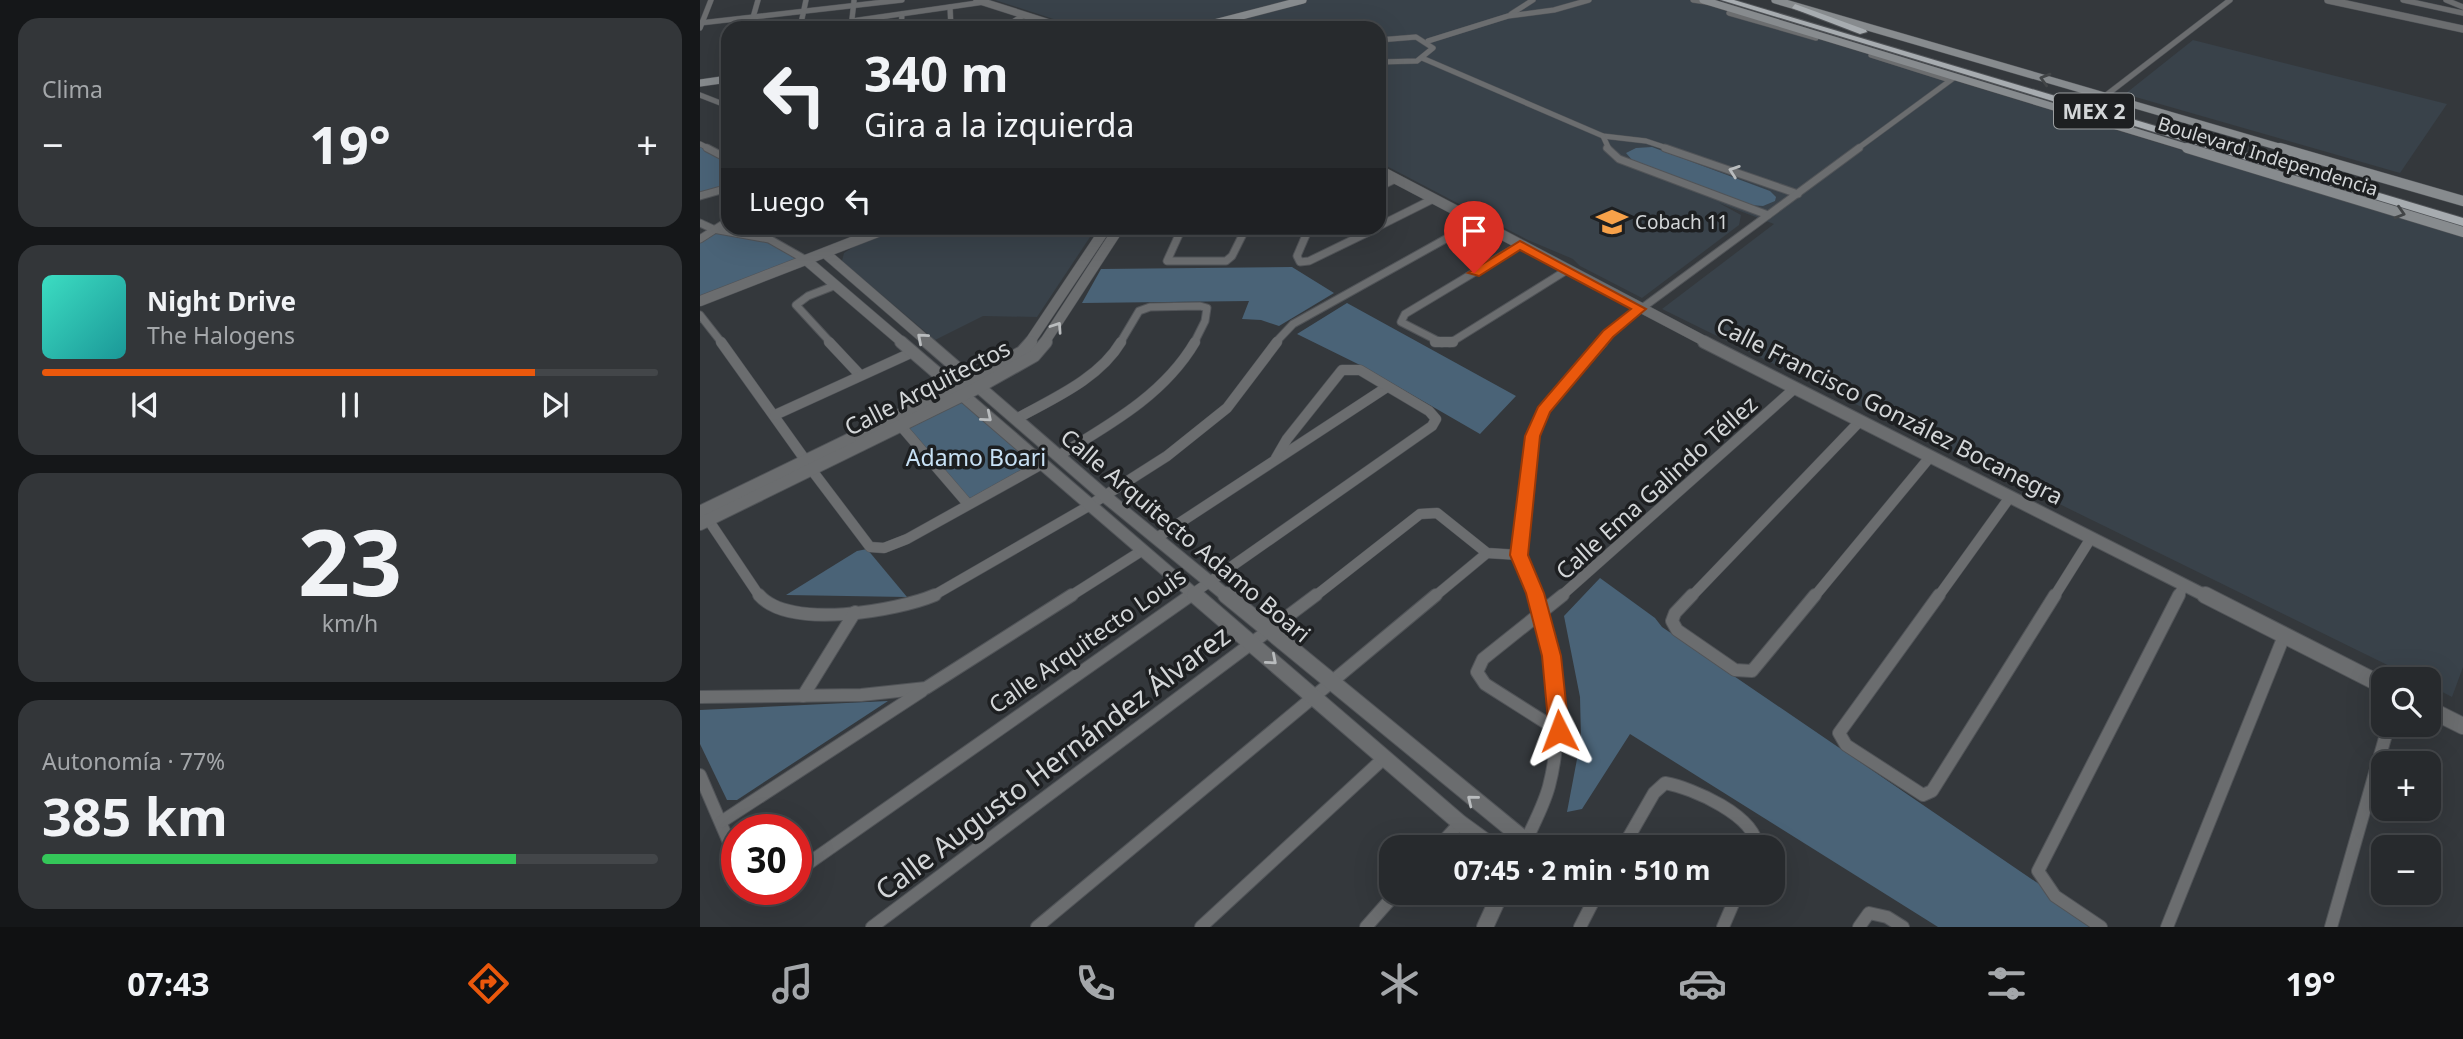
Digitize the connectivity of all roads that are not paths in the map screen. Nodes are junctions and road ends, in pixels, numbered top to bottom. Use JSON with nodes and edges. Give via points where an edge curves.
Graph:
{"nodes":[{"id":1,"x":711,"y":0,"type":"edge"},
{"id":2,"x":758,"y":0,"type":"edge"},
{"id":3,"x":806,"y":0,"type":"edge"},
{"id":4,"x":902,"y":0,"type":"edge"},
{"id":5,"x":1303,"y":0,"type":"edge"},
{"id":6,"x":1589,"y":0,"type":"edge"},
{"id":7,"x":1693,"y":0,"type":"edge"},
{"id":8,"x":1703,"y":0,"type":"edge"},
{"id":9,"x":1749,"y":0,"type":"edge"},
{"id":10,"x":1775,"y":0,"type":"edge"},
{"id":11,"x":2230,"y":0,"type":"edge"},
{"id":12,"x":2328,"y":0,"type":"edge"},
{"id":13,"x":2403,"y":0,"type":"edge"},
{"id":14,"x":2446,"y":0,"type":"edge"},
{"id":15,"x":981,"y":1,"type":"edge"},
{"id":16,"x":1530,"y":2,"type":"edge"},
{"id":17,"x":1720,"y":2,"type":"edge"},
{"id":18,"x":853,"y":3,"type":"edge"},
{"id":19,"x":1795,"y":6,"type":"junction"},
{"id":20,"x":950,"y":7,"type":"junction"},
{"id":21,"x":2463,"y":7,"type":"edge"},
{"id":22,"x":804,"y":11,"type":"junction"},
{"id":23,"x":1547,"y":11,"type":"junction"},
{"id":24,"x":2463,"y":13,"type":"edge"},
{"id":25,"x":902,"y":14,"type":"junction"},
{"id":26,"x":1024,"y":15,"type":"junction"},
{"id":27,"x":1508,"y":16,"type":"junction"},
{"id":28,"x":753,"y":17,"type":"junction"},
{"id":29,"x":727,"y":21,"type":"edge"},
{"id":30,"x":752,"y":21,"type":"edge"},
{"id":31,"x":802,"y":21,"type":"edge"},
{"id":32,"x":852,"y":21,"type":"joint"},
{"id":33,"x":902,"y":21,"type":"edge"},
{"id":34,"x":951,"y":21,"type":"edge"},
{"id":35,"x":1014,"y":21,"type":"edge"},
{"id":36,"x":1043,"y":21,"type":"edge"},
{"id":37,"x":1222,"y":21,"type":"edge"},
{"id":38,"x":721,"y":22,"type":"edge"},
{"id":39,"x":701,"y":25,"type":"edge"},
{"id":40,"x":2463,"y":29,"type":"edge"},
{"id":41,"x":1386,"y":39,"type":"edge"},
{"id":42,"x":1885,"y":40,"type":"junction"},
{"id":43,"x":1428,"y":41,"type":"junction"},
{"id":44,"x":1422,"y":58,"type":"junction"},
{"id":45,"x":1386,"y":62,"type":"edge"},
{"id":46,"x":1952,"y":79,"type":"junction"},
{"id":47,"x":721,"y":82,"type":"edge"},
{"id":48,"x":700,"y":85,"type":"edge"},
{"id":49,"x":700,"y":95,"type":"edge"},
{"id":50,"x":2105,"y":96,"type":"junction"},
{"id":51,"x":721,"y":103,"type":"edge"},
{"id":52,"x":2046,"y":105,"type":"junction"},
{"id":53,"x":1603,"y":136,"type":"junction"},
{"id":54,"x":2191,"y":141,"type":"junction"},
{"id":55,"x":700,"y":144,"type":"edge"},
{"id":56,"x":721,"y":155,"type":"edge"},
{"id":57,"x":1386,"y":174,"type":"edge"},
{"id":58,"x":1395,"y":179,"type":"junction"},
{"id":59,"x":1386,"y":184,"type":"edge"},
{"id":60,"x":721,"y":190,"type":"edge"},
{"id":61,"x":1798,"y":194,"type":"junction"},
{"id":62,"x":700,"y":196,"type":"edge"},
{"id":63,"x":1433,"y":199,"type":"junction"},
{"id":64,"x":2463,"y":201,"type":"edge"},
{"id":65,"x":2463,"y":214,"type":"edge"},
{"id":66,"x":1768,"y":215,"type":"junction"},
{"id":67,"x":1476,"y":222,"type":"junction"},
{"id":68,"x":2463,"y":222,"type":"edge"},
{"id":69,"x":700,"y":223,"type":"edge"},
{"id":70,"x":1386,"y":223,"type":"edge"},
{"id":71,"x":721,"y":225,"type":"edge"},
{"id":72,"x":713,"y":229,"type":"junction"},
{"id":73,"x":721,"y":230,"type":"edge"},
{"id":74,"x":2463,"y":232,"type":"edge"},
{"id":75,"x":747,"y":235,"type":"edge"},
{"id":76,"x":860,"y":235,"type":"edge"},
{"id":77,"x":1102,"y":235,"type":"edge"},
{"id":78,"x":1115,"y":235,"type":"edge"},
{"id":79,"x":1179,"y":235,"type":"edge"},
{"id":80,"x":1242,"y":235,"type":"edge"},
{"id":81,"x":1306,"y":235,"type":"edge"},
{"id":82,"x":1362,"y":235,"type":"edge"},
{"id":83,"x":700,"y":239,"type":"edge"},
{"id":84,"x":1520,"y":245,"type":"junction"},
{"id":85,"x":825,"y":253,"type":"junction"},
{"id":86,"x":806,"y":260,"type":"junction"},
{"id":87,"x":1567,"y":270,"type":"junction"},
{"id":88,"x":836,"y":285,"type":"junction"},
{"id":89,"x":1082,"y":288,"type":"junction"},
{"id":90,"x":1068,"y":289,"type":"junction"},
{"id":91,"x":700,"y":301,"type":"edge"},
{"id":92,"x":1640,"y":309,"type":"junction"},
{"id":93,"x":700,"y":315,"type":"edge"},
{"id":94,"x":913,"y":352,"type":"junction"},
{"id":95,"x":860,"y":375,"type":"junction"},
{"id":96,"x":974,"y":384,"type":"junction"},
{"id":97,"x":1387,"y":387,"type":"junction"},
{"id":98,"x":1796,"y":388,"type":"junction"},
{"id":99,"x":957,"y":392,"type":"junction"},
{"id":100,"x":775,"y":415,"type":"junction"},
{"id":101,"x":1016,"y":419,"type":"junction"},
{"id":102,"x":1860,"y":421,"type":"junction"},
{"id":103,"x":900,"y":425,"type":"junction"},
{"id":104,"x":1058,"y":456,"type":"junction"},
{"id":105,"x":1930,"y":457,"type":"junction"},
{"id":106,"x":1276,"y":458,"type":"junction"},
{"id":107,"x":1042,"y":464,"type":"junction"},
{"id":108,"x":808,"y":465,"type":"junction"},
{"id":109,"x":1106,"y":497,"type":"junction"},
{"id":110,"x":2010,"y":497,"type":"junction"},
{"id":111,"x":968,"y":504,"type":"junction"},
{"id":112,"x":1091,"y":505,"type":"junction"},
{"id":113,"x":702,"y":515,"type":"edge"},
{"id":114,"x":1158,"y":537,"type":"junction"},
{"id":115,"x":2091,"y":538,"type":"junction"},
{"id":116,"x":1143,"y":551,"type":"junction"},
{"id":117,"x":1488,"y":553,"type":"junction"},
{"id":118,"x":1519,"y":555,"type":"junction"},
{"id":119,"x":1211,"y":582,"type":"junction"},
{"id":120,"x":2184,"y":585,"type":"junction"},
{"id":121,"x":1194,"y":593,"type":"junction"},
{"id":122,"x":855,"y":612,"type":"junction"},
{"id":123,"x":1541,"y":613,"type":"junction"},
{"id":124,"x":1269,"y":632,"type":"junction"},
{"id":125,"x":2284,"y":636,"type":"junction"},
{"id":126,"x":1253,"y":643,"type":"junction"},
{"id":127,"x":2371,"y":680,"type":"edge"},
{"id":128,"x":1331,"y":684,"type":"junction"},
{"id":129,"x":926,"y":688,"type":"junction"},
{"id":130,"x":803,"y":696,"type":"junction"},
{"id":131,"x":700,"y":697,"type":"edge"},
{"id":132,"x":1314,"y":697,"type":"junction"},
{"id":133,"x":2441,"y":715,"type":"edge"},
{"id":134,"x":2463,"y":726,"type":"edge"},
{"id":135,"x":1559,"y":731,"type":"junction"},
{"id":136,"x":2385,"y":737,"type":"edge"},
{"id":137,"x":1384,"y":758,"type":"junction"},
{"id":138,"x":700,"y":775,"type":"edge"},
{"id":139,"x":720,"y":822,"type":"joint"},
{"id":140,"x":1460,"y":823,"type":"junction"},
{"id":141,"x":1449,"y":835,"type":"edge"},
{"id":142,"x":1476,"y":835,"type":"edge"},
{"id":143,"x":1513,"y":835,"type":"edge"},
{"id":144,"x":1528,"y":835,"type":"edge"},
{"id":145,"x":1630,"y":835,"type":"edge"},
{"id":146,"x":1755,"y":835,"type":"edge"},
{"id":147,"x":812,"y":861,"type":"edge"},
{"id":148,"x":1385,"y":905,"type":"edge"},
{"id":149,"x":1495,"y":905,"type":"edge"},
{"id":150,"x":1591,"y":905,"type":"edge"},
{"id":151,"x":1732,"y":905,"type":"edge"},
{"id":152,"x":872,"y":927,"type":"edge"},
{"id":153,"x":1037,"y":927,"type":"edge"},
{"id":154,"x":1201,"y":927,"type":"edge"},
{"id":155,"x":1366,"y":927,"type":"edge"},
{"id":156,"x":1485,"y":927,"type":"edge"},
{"id":157,"x":1580,"y":927,"type":"edge"},
{"id":158,"x":1723,"y":927,"type":"edge"},
{"id":159,"x":1859,"y":927,"type":"edge"},
{"id":160,"x":1903,"y":927,"type":"edge"},
{"id":161,"x":2101,"y":927,"type":"edge"},
{"id":162,"x":2167,"y":927,"type":"edge"},
{"id":163,"x":2331,"y":927,"type":"edge"}],
"edges":[{"from":1,"to":39,"type":"street"},
{"from":2,"to":28,"type":"street"},
{"from":3,"to":22,"type":"street"},
{"from":4,"to":18,"type":"street"},
{"from":5,"to":37,"type":"main road"},
{"from":6,"to":23,"type":"street"},
{"from":7,"to":17,"type":"street"},
{"from":8,"to":17,"type":"main road","name":"Boulevard Independencia"},
{"from":9,"to":42,"type":"highway","number":"MEX 2"},
{"from":10,"to":19,"type":"main road","name":"Boulevard Independencia"},
{"from":11,"to":50,"type":"street"},
{"from":12,"to":40,"type":"street"},
{"from":13,"to":24,"type":"street"},
{"from":14,"to":21,"type":"street"},
{"from":15,"to":20,"type":"street"},
{"from":15,"to":26,"type":"street"},
{"from":16,"to":23,"type":"street"},
{"from":16,"to":27,"type":"street"},
{"from":17,"to":46,"type":"main road","name":"Boulevard Independencia","via":[[1732,11]]},
{"from":17,"to":54,"type":"highway","number":"MEX 2"},
{"from":18,"to":22,"type":"street"},
{"from":18,"to":32,"type":"street"},
{"from":19,"to":42,"type":"highway"},
{"from":50,"to":19,"type":"main road","name":"Boulevard Independencia","one_way":true},
{"from":20,"to":25,"type":"street"},
{"from":20,"to":34,"type":"street"},
{"from":22,"to":28,"type":"street"},
{"from":22,"to":31,"type":"street"},
{"from":23,"to":27,"type":"street"},
{"from":25,"to":32,"type":"street"},
{"from":25,"to":33,"type":"street"},
{"from":26,"to":35,"type":"street"},
{"from":26,"to":36,"type":"street"},
{"from":27,"to":43,"type":"street"},
{"from":28,"to":29,"type":"street"},
{"from":28,"to":30,"type":"street"},
{"from":38,"to":39,"type":"street"},
{"from":41,"to":43,"type":"street"},
{"from":42,"to":65,"type":"highway","number":"MEX 2"},
{"from":43,"to":44,"type":"street","via":[[1433,50]]},
{"from":44,"to":45,"type":"street"},
{"from":44,"to":53,"type":"street"},
{"from":46,"to":52,"type":"main road","name":"Boulevard Independencia"},
{"from":46,"to":61,"type":"street"},
{"from":47,"to":48,"type":"main road"},
{"from":49,"to":51,"type":"street"},
{"from":50,"to":64,"type":"main road","name":"Boulevard Independencia"},
{"from":52,"to":54,"type":"highway"},
{"from":52,"to":74,"type":"main road","name":"Boulevard Independencia","one_way":true},
{"from":61,"to":53,"type":"street","one_way":true,"via":[[1646,141]]},
{"from":53,"to":66,"type":"street","via":[[1619,159]]},
{"from":54,"to":68,"type":"highway","number":"MEX 2"},
{"from":55,"to":56,"type":"street"},
{"from":57,"to":58,"type":"street","name":"Calle Francisco González Bocanegra"},
{"from":58,"to":59,"type":"street"},
{"from":58,"to":63,"type":"street","name":"Calle Francisco González Bocanegra"},
{"from":60,"to":62,"type":"street"},
{"from":61,"to":66,"type":"street"},
{"from":63,"to":67,"type":"street","name":"Calle Francisco González Bocanegra"},
{"from":63,"to":70,"type":"street"},
{"from":66,"to":92,"type":"street"},
{"from":67,"to":84,"type":"street","name":"Calle Francisco González Bocanegra"},
{"from":67,"to":109,"type":"street","via":[[1293,324],[1218,417]]},
{"from":69,"to":72,"type":"street"},
{"from":71,"to":72,"type":"street"},
{"from":72,"to":73,"type":"street"},
{"from":72,"to":83,"type":"street"},
{"from":75,"to":86,"type":"street","via":[[769,239]]},
{"from":76,"to":85,"type":"street"},
{"from":77,"to":90,"type":"street","name":"Calle Arquitectos"},
{"from":78,"to":89,"type":"street","name":"Calle Arquitectos"},
{"from":79,"to":80,"type":"street","via":[[1167,261],[1226,261]]},
{"from":81,"to":82,"type":"street","via":[[1297,256],[1300,262]]},
{"from":84,"to":87,"type":"street","name":"Calle Francisco González Bocanegra"},
{"from":84,"to":87,"type":"street","via":[[1400,320],[1402,324],[1437,343],[1450,344]]},
{"from":85,"to":86,"type":"street"},
{"from":96,"to":85,"type":"street","name":"Calle Arquitecto Adamo Boari","one_way":true},
{"from":86,"to":88,"type":"street","name":"Calle Arquitecto Adamo Boari"},
{"from":86,"to":91,"type":"street"},
{"from":87,"to":92,"type":"street","name":"Calle Francisco González Bocanegra"},
{"from":88,"to":94,"type":"street","name":"Calle Arquitecto Adamo Boari"},
{"from":88,"to":95,"type":"street","via":[[796,305]]},
{"from":89,"to":90,"type":"street"},
{"from":96,"to":89,"type":"street","name":"Calle Arquitectos","one_way":true,"via":[[1034,356]]},
{"from":90,"to":96,"type":"street","name":"Calle Arquitectos","via":[[1022,352]]},
{"from":92,"to":98,"type":"street","name":"Calle Francisco González Bocanegra"},
{"from":92,"to":118,"type":"street","via":[[1608,334],[1536,423]]},
{"from":93,"to":100,"type":"street"},
{"from":94,"to":95,"type":"street"},
{"from":94,"to":99,"type":"street","name":"Calle Arquitecto Adamo Boari"},
{"from":95,"to":100,"type":"street"},
{"from":96,"to":99,"type":"street","name":"Calle Arquitectos"},
{"from":96,"to":101,"type":"street","name":"Calle Arquitecto Adamo Boari"},
{"from":97,"to":106,"type":"street"},
{"from":97,"to":106,"type":"street","via":[[1360,370],[1342,370]]},
{"from":97,"to":119,"type":"street","name":"Calle Arquitecto Louis","via":[[1429,411],[1436,419],[1432,426]]},
{"from":98,"to":102,"type":"street","name":"Calle Francisco González Bocanegra"},
{"from":98,"to":123,"type":"street","name":"Calle Ema Galindo Téllez"},
{"from":99,"to":103,"type":"street","name":"Calle Arquitectos"},
{"from":99,"to":107,"type":"street","name":"Calle Arquitecto Adamo Boari","one_way":true},
{"from":99,"to":108,"type":"street","name":"Calle Arquitectos"},
{"from":100,"to":108,"type":"street"},
{"from":101,"to":104,"type":"street","name":"Calle Arquitecto Adamo Boari"},
{"from":101,"to":104,"type":"street","via":[[1073,387],[1113,355],[1136,313],[1150,307],[1200,306],[1208,312],[1179,367],[1163,386]]},
{"from":102,"to":105,"type":"street","name":"Calle Francisco González Bocanegra"},
{"from":102,"to":105,"type":"street","via":[[1675,613],[1672,621],[1677,630],[1735,670],[1752,671]]},
{"from":103,"to":108,"type":"street","name":"Calle Arquitectos"},
{"from":103,"to":111,"type":"street"},
{"from":104,"to":109,"type":"street","name":"Calle Arquitecto Adamo Boari"},
{"from":105,"to":110,"type":"street","name":"Calle Francisco González Bocanegra"},
{"from":106,"to":114,"type":"street"},
{"from":107,"to":111,"type":"street"},
{"from":107,"to":112,"type":"street","name":"Calle Arquitecto Adamo Boari"},
{"from":108,"to":111,"type":"street","via":[[870,547],[894,545]]},
{"from":108,"to":113,"type":"street","name":"Calle Arquitectos"},
{"from":109,"to":112,"type":"street"},
{"from":109,"to":114,"type":"street","name":"Calle Arquitecto Adamo Boari"},
{"from":110,"to":115,"type":"street","name":"Calle Francisco González Bocanegra"},
{"from":110,"to":115,"type":"street","via":[[1839,733],[1846,745],[1918,794],[1932,791]]},
{"from":112,"to":116,"type":"street","name":"Calle Arquitecto Adamo Boari"},
{"from":112,"to":122,"type":"street","via":[[943,591],[907,605]]},
{"from":113,"to":122,"type":"street","via":[[768,605],[791,611]]},
{"from":114,"to":119,"type":"street","name":"Calle Arquitecto Adamo Boari"},
{"from":115,"to":120,"type":"street","name":"Calle Francisco González Bocanegra"},
{"from":116,"to":121,"type":"street","name":"Calle Arquitecto Adamo Boari"},
{"from":116,"to":129,"type":"street"},
{"from":117,"to":118,"type":"street"},
{"from":117,"to":124,"type":"street","name":"Calle Augusto Hernández Álvarez","via":[[1437,513],[1420,514]]},
{"from":117,"to":128,"type":"street"},
{"from":118,"to":123,"type":"street"},
{"from":119,"to":121,"type":"street","name":"Calle Arquitecto Louis"},
{"from":119,"to":124,"type":"street","name":"Calle Arquitecto Adamo Boari"},
{"from":120,"to":125,"type":"street","name":"Calle Francisco González Bocanegra"},
{"from":120,"to":161,"type":"street","via":[[2038,871],[2050,892]]},
{"from":121,"to":126,"type":"street","name":"Calle Arquitecto Adamo Boari"},
{"from":121,"to":147,"type":"street","name":"Calle Arquitecto Louis"},
{"from":122,"to":130,"type":"street"},
{"from":123,"to":135,"type":"street","via":[[1552,656]]},
{"from":123,"to":135,"type":"street","name":"Calle Ema Galindo Téllez","via":[[1483,659],[1477,673],[1485,684]]},
{"from":124,"to":126,"type":"street","name":"Calle Augusto Hernández Álvarez"},
{"from":124,"to":128,"type":"street","name":"Calle Arquitecto Adamo Boari"},
{"from":125,"to":127,"type":"street","name":"Calle Francisco González Bocanegra"},
{"from":125,"to":162,"type":"street"},
{"from":126,"to":132,"type":"street","name":"Calle Arquitecto Adamo Boari","one_way":true},
{"from":126,"to":152,"type":"street","name":"Calle Augusto Hernández Álvarez"},
{"from":128,"to":132,"type":"street"},
{"from":143,"to":128,"type":"street","name":"Calle Arquitecto Adamo Boari","one_way":true},
{"from":129,"to":130,"type":"street"},
{"from":129,"to":139,"type":"street"},
{"from":130,"to":131,"type":"street"},
{"from":132,"to":137,"type":"street","name":"Calle Arquitecto Adamo Boari"},
{"from":132,"to":153,"type":"street"},
{"from":133,"to":134,"type":"street"},
{"from":135,"to":144,"type":"street","via":[[1549,789]]},
{"from":136,"to":163,"type":"street"},
{"from":137,"to":140,"type":"street","name":"Calle Arquitecto Adamo Boari"},
{"from":137,"to":154,"type":"street"},
{"from":138,"to":139,"type":"street"},
{"from":140,"to":141,"type":"street"},
{"from":140,"to":142,"type":"street","name":"Calle Arquitecto Adamo Boari"},
{"from":145,"to":146,"type":"street","via":[[1654,793],[1665,783],[1683,786],[1749,824]]},
{"from":148,"to":155,"type":"street"},
{"from":149,"to":156,"type":"street"},
{"from":150,"to":157,"type":"street"},
{"from":151,"to":158,"type":"street"},
{"from":159,"to":160,"type":"street","via":[[1869,914],[1887,917]]}]}
